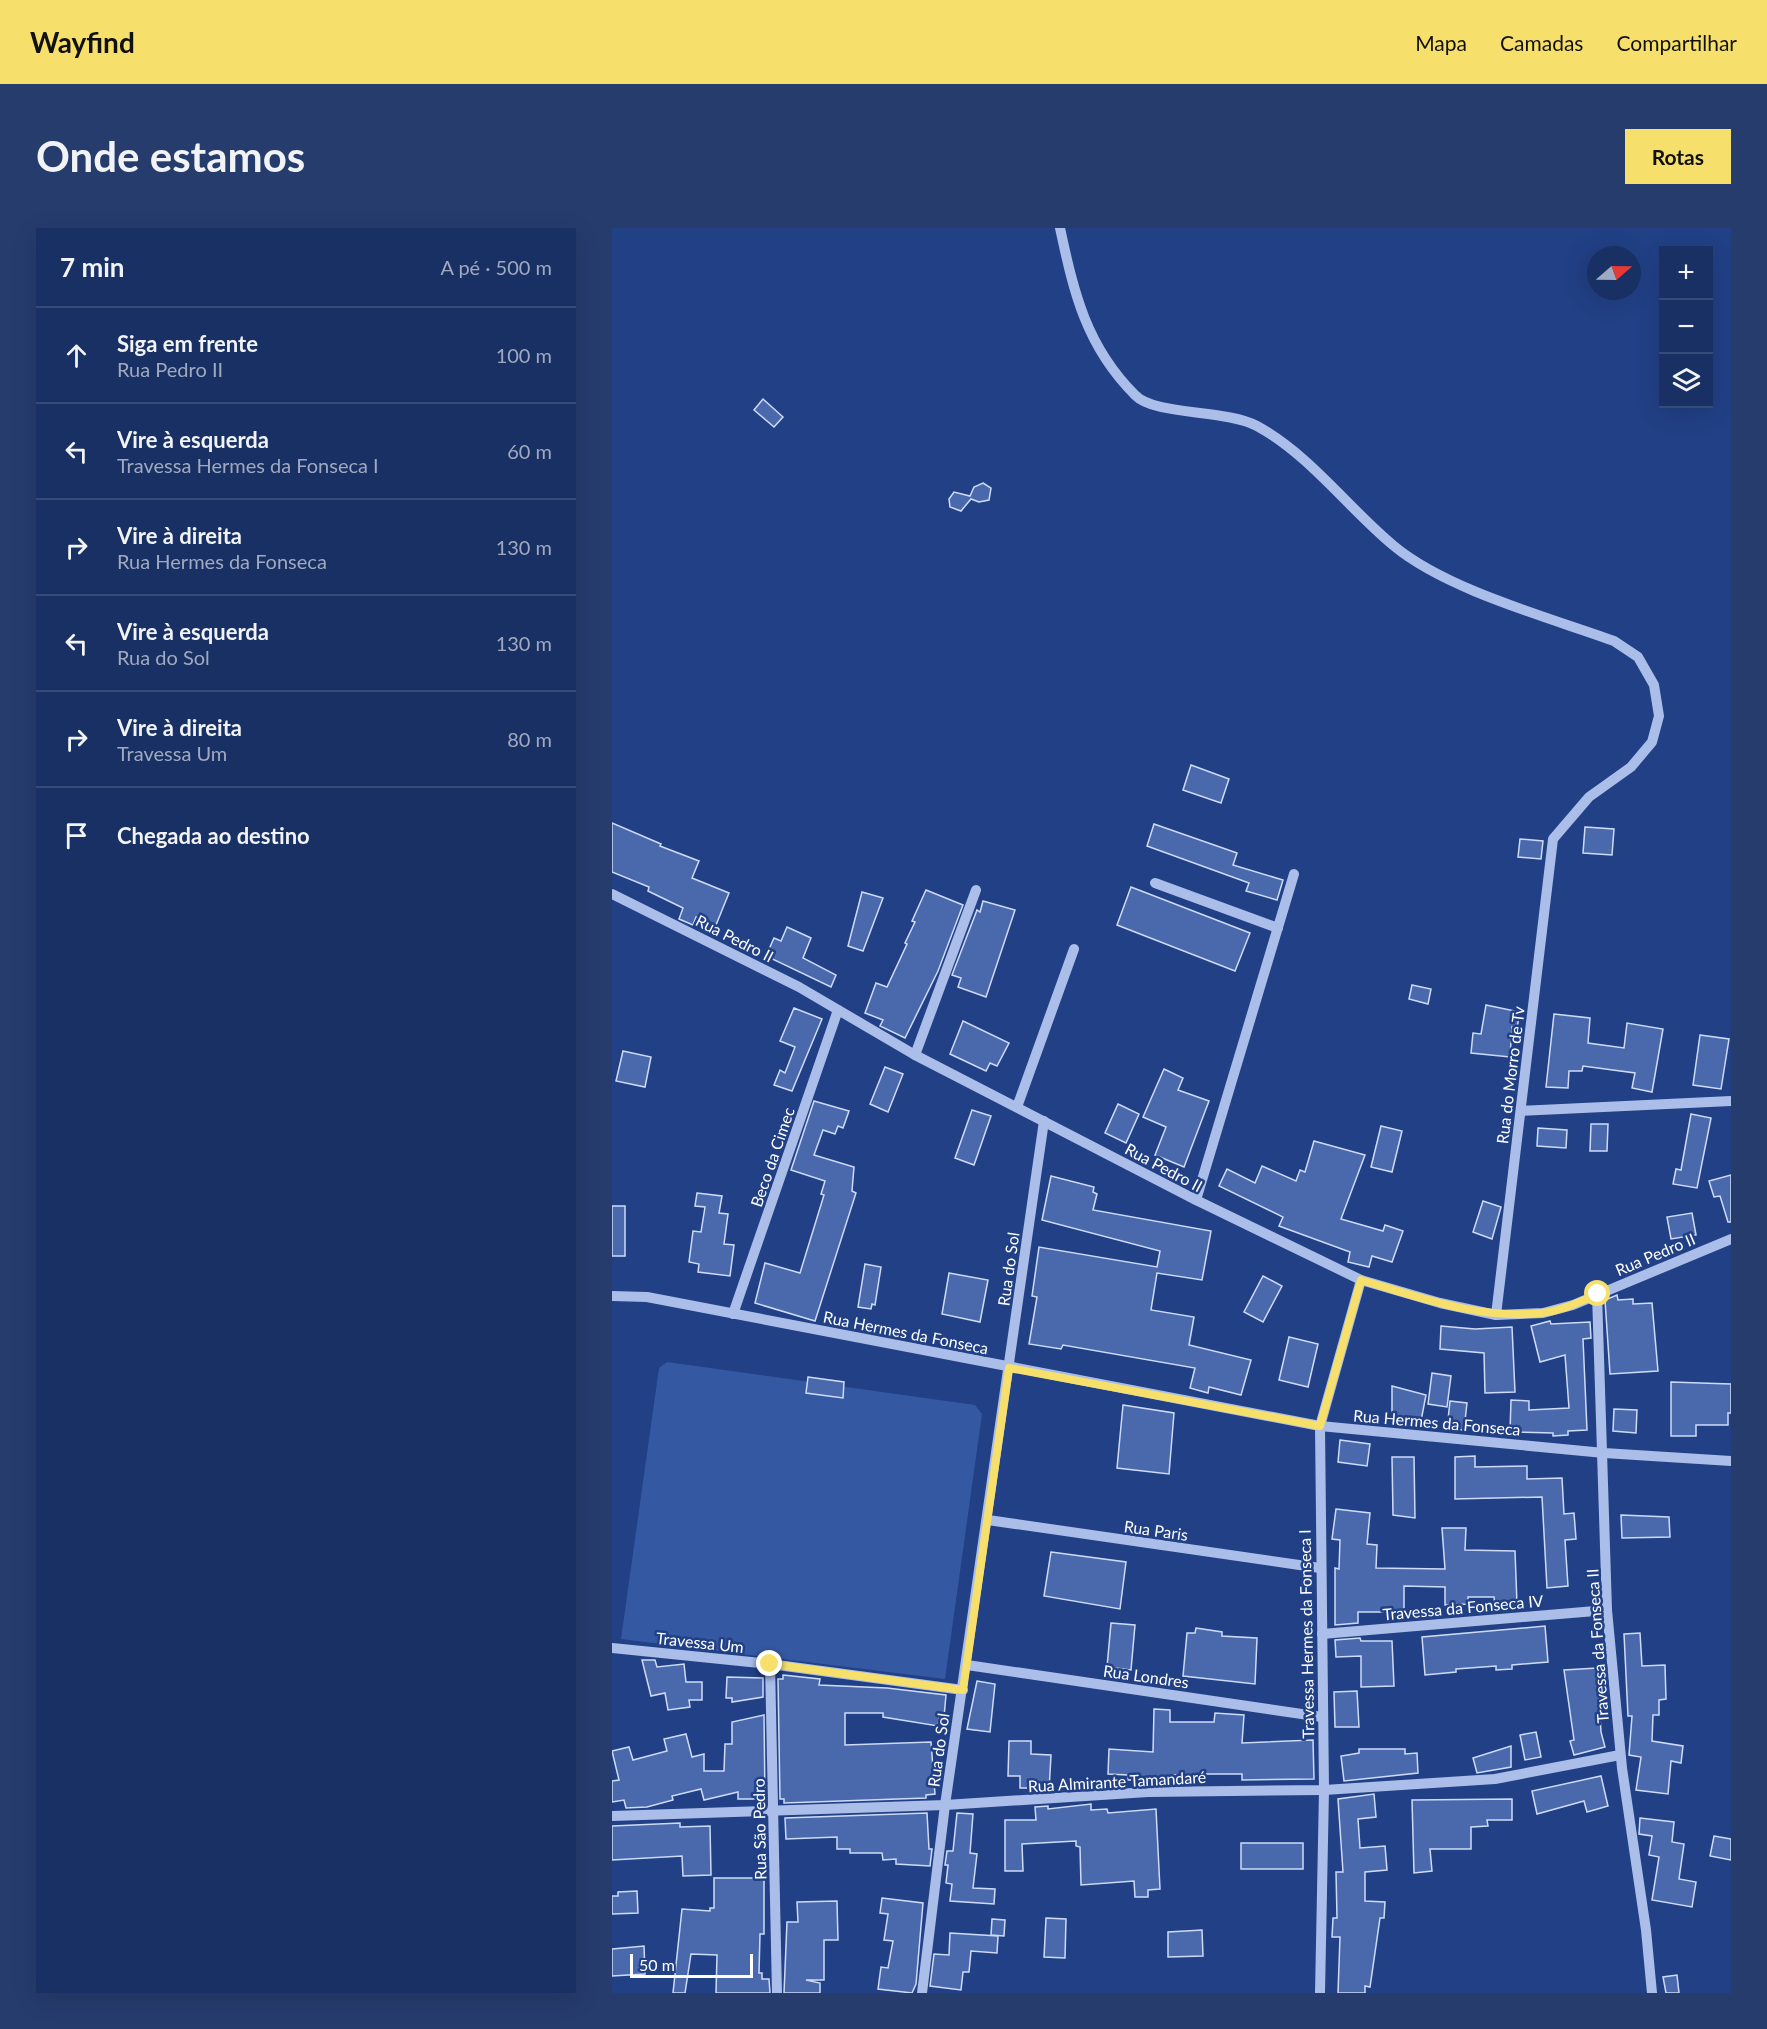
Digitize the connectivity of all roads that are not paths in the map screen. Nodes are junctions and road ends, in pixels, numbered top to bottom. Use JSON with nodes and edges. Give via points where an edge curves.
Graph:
{"nodes":[{"id":1,"x":1060,"y":228,"type":"edge"},
{"id":2,"x":1294,"y":874,"type":"dead end"},
{"id":3,"x":1155,"y":883,"type":"dead end"},
{"id":4,"x":976,"y":890,"type":"dead end"},
{"id":5,"x":612,"y":894,"type":"edge"},
{"id":6,"x":1278,"y":928,"type":"junction"},
{"id":7,"x":1074,"y":949,"type":"dead end"},
{"id":8,"x":838,"y":1010,"type":"junction"},
{"id":9,"x":915,"y":1055,"type":"junction"},
{"id":10,"x":1731,"y":1101,"type":"edge"},
{"id":11,"x":1017,"y":1107,"type":"junction"},
{"id":12,"x":1521,"y":1111,"type":"junction"},
{"id":13,"x":1044,"y":1120,"type":"junction"},
{"id":14,"x":1196,"y":1200,"type":"junction"},
{"id":15,"x":1731,"y":1239,"type":"edge"},
{"id":16,"x":1361,"y":1280,"type":"junction"},
{"id":17,"x":1598,"y":1294,"type":"junction"},
{"id":18,"x":612,"y":1296,"type":"edge"},
{"id":19,"x":733,"y":1314,"type":"junction"},
{"id":20,"x":1496,"y":1315,"type":"junction"},
{"id":21,"x":1009,"y":1368,"type":"junction"},
{"id":22,"x":1320,"y":1426,"type":"junction"},
{"id":23,"x":1604,"y":1453,"type":"junction"},
{"id":24,"x":1731,"y":1461,"type":"edge"},
{"id":25,"x":988,"y":1520,"type":"junction"},
{"id":26,"x":1320,"y":1568,"type":"junction"},
{"id":27,"x":1607,"y":1610,"type":"junction"},
{"id":28,"x":1322,"y":1634,"type":"junction"},
{"id":29,"x":612,"y":1648,"type":"edge"},
{"id":30,"x":770,"y":1664,"type":"junction"},
{"id":31,"x":967,"y":1665,"type":"junction"},
{"id":32,"x":963,"y":1690,"type":"junction"},
{"id":33,"x":1322,"y":1717,"type":"junction"},
{"id":34,"x":1620,"y":1755,"type":"junction"},
{"id":35,"x":1324,"y":1790,"type":"junction"},
{"id":36,"x":945,"y":1805,"type":"junction"},
{"id":37,"x":774,"y":1810,"type":"junction"},
{"id":38,"x":612,"y":1816,"type":"edge"},
{"id":39,"x":777,"y":1993,"type":"edge"},
{"id":40,"x":922,"y":1993,"type":"edge"},
{"id":41,"x":1320,"y":1993,"type":"edge"},
{"id":42,"x":1652,"y":1993,"type":"edge"}],
"edges":[{"from":1,"to":12,"type":"street","name":"Rua do Morro de Tv","via":[[1086,327],[1106,360],[1137,397],[1156,406],[1228,415],[1257,426],[1297,454],[1395,547],[1434,573],[1614,641],[1638,657],[1653,685],[1659,716],[1652,742],[1631,767],[1589,797],[1552,839]]},
{"from":2,"to":6,"type":"street"},
{"from":3,"to":6,"type":"street"},
{"from":4,"to":9,"type":"street"},
{"from":5,"to":8,"type":"street","name":"Rua Pedro II"},
{"from":6,"to":14,"type":"street"},
{"from":7,"to":11,"type":"street"},
{"from":8,"to":9,"type":"street","name":"Rua Pedro II"},
{"from":8,"to":19,"type":"street","name":"Beco da Cimec"},
{"from":9,"to":11,"type":"street","name":"Rua Pedro II"},
{"from":10,"to":12,"type":"street"},
{"from":11,"to":13,"type":"street","name":"Rua Pedro II"},
{"from":12,"to":20,"type":"street","name":"Rua do Morro de Tv"},
{"from":13,"to":14,"type":"street","name":"Rua Pedro II"},
{"from":13,"to":21,"type":"street","name":"Rua do Sol"},
{"from":14,"to":16,"type":"street","name":"Rua Pedro II"},
{"from":15,"to":17,"type":"street","name":"Rua Pedro II"},
{"from":16,"to":20,"type":"street","name":"Rua Pedro II"},
{"from":16,"to":22,"type":"street","name":"Travessa Hermes da Fonseca I"},
{"from":17,"to":20,"type":"street","name":"Rua Pedro II","via":[[1543,1313]]},
{"from":17,"to":23,"type":"street","name":"Travessa da Fonseca II"},
{"from":18,"to":19,"type":"street","name":"Rua Hermes da Fonseca","via":[[647,1297]]},
{"from":19,"to":21,"type":"street","name":"Rua Hermes da Fonseca"},
{"from":21,"to":22,"type":"street","name":"Rua Hermes da Fonseca"},
{"from":21,"to":25,"type":"street","name":"Rua do Sol"},
{"from":22,"to":23,"type":"street","name":"Rua Hermes da Fonseca"},
{"from":22,"to":26,"type":"street","name":"Travessa Hermes da Fonseca I"},
{"from":23,"to":24,"type":"street","name":"Rua Hermes da Fonseca"},
{"from":23,"to":27,"type":"street","name":"Travessa da Fonseca II"},
{"from":25,"to":26,"type":"street","name":"Rua Paris"},
{"from":25,"to":31,"type":"street","name":"Rua do Sol"},
{"from":26,"to":28,"type":"street","name":"Travessa Hermes da Fonseca I"},
{"from":27,"to":28,"type":"street","name":"Travessa da Fonseca IV"},
{"from":27,"to":34,"type":"street","name":"Travessa da Fonseca II"},
{"from":28,"to":33,"type":"street","name":"Travessa Hermes da Fonseca I"},
{"from":29,"to":30,"type":"street","name":"Travessa Um"},
{"from":30,"to":32,"type":"street","name":"Travessa Um"},
{"from":30,"to":37,"type":"street","name":"Rua São Pedro"},
{"from":31,"to":32,"type":"street","name":"Rua do Sol"},
{"from":31,"to":33,"type":"street","name":"Rua Londres"},
{"from":32,"to":36,"type":"street","name":"Rua do Sol"},
{"from":33,"to":35,"type":"street","name":"Travessa Hermes da Fonseca I"},
{"from":34,"to":35,"type":"street","name":"Rua Almirante Tamandaré","via":[[1495,1779]]},
{"from":34,"to":42,"type":"street","name":"Travessa da Fonseca II"},
{"from":35,"to":36,"type":"street","name":"Rua Almirante Tamandaré","via":[[1148,1792]]},
{"from":35,"to":41,"type":"street","name":"Travessa Hermes da Fonseca I"},
{"from":36,"to":37,"type":"street","name":"Rua Almirante Tamandaré"},
{"from":36,"to":40,"type":"street","name":"Rua do Sol"},
{"from":37,"to":38,"type":"street","name":"Rua Almirante Tamandaré"},
{"from":37,"to":39,"type":"street","name":"Rua São Pedro"}]}
